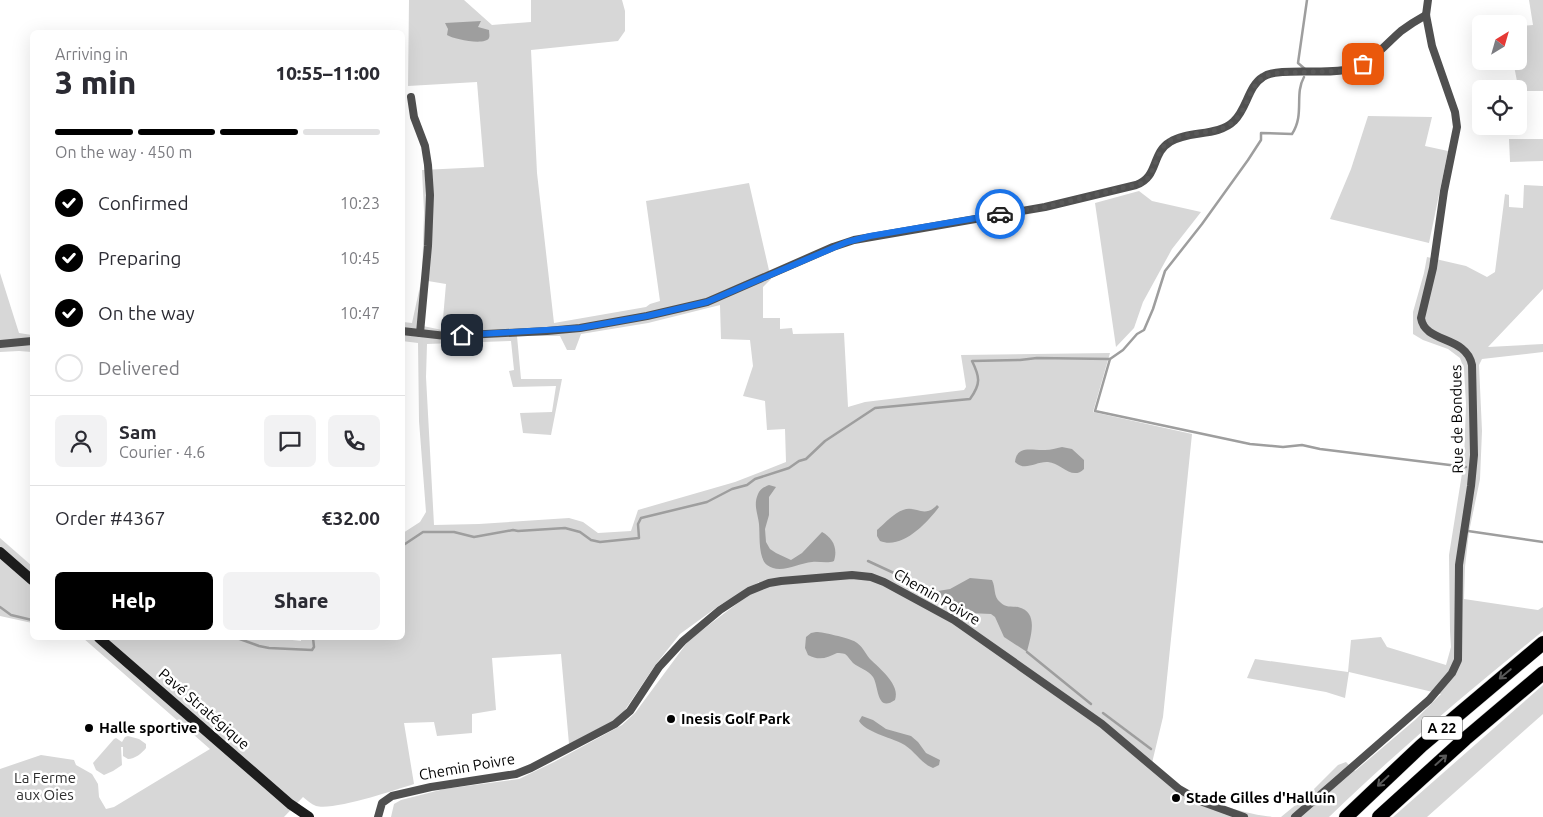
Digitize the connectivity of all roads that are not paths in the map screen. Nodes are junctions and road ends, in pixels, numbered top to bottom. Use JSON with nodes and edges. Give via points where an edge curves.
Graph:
{"nodes":[{"id":1,"x":1428,"y":0,"type":"edge"},
{"id":2,"x":1426,"y":14,"type":"junction"},
{"id":3,"x":411,"y":97,"type":"dead end"},
{"id":4,"x":405,"y":331,"type":"edge"},
{"id":5,"x":420,"y":333,"type":"junction"},
{"id":6,"x":30,"y":341,"type":"edge"},
{"id":7,"x":0,"y":344,"type":"edge"},
{"id":8,"x":0,"y":552,"type":"edge"},
{"id":9,"x":30,"y":578,"type":"edge"},
{"id":10,"x":100,"y":640,"type":"edge"},
{"id":11,"x":1543,"y":643,"type":"edge"},
{"id":12,"x":1543,"y":673,"type":"edge"},
{"id":13,"x":392,"y":796,"type":"junction"},
{"id":14,"x":290,"y":804,"type":"junction"},
{"id":15,"x":303,"y":817,"type":"edge"},
{"id":16,"x":309,"y":817,"type":"edge"},
{"id":17,"x":378,"y":817,"type":"edge"},
{"id":18,"x":382,"y":817,"type":"edge"},
{"id":19,"x":1244,"y":817,"type":"edge"},
{"id":20,"x":1295,"y":817,"type":"edge"},
{"id":21,"x":1346,"y":817,"type":"edge"},
{"id":22,"x":1379,"y":817,"type":"edge"}],
"edges":[{"from":1,"to":2,"type":"street","name":"Rue de Bondues"},
{"from":2,"to":5,"type":"street","via":[[1367,61],[1353,68],[1264,76],[1231,124],[1170,141],[1161,150],[1143,183],[1045,207],[854,240],[707,302],[658,314],[580,328],[446,336]]},
{"from":2,"to":20,"type":"street","name":"Rue de Bondues","via":[[1432,46],[1453,105],[1457,127],[1433,268],[1421,318],[1426,330],[1460,346],[1472,365],[1474,455],[1459,565],[1458,660],[1452,673],[1429,700]]},
{"from":3,"to":5,"type":"street","via":[[428,165],[430,195]]},
{"from":4,"to":5,"type":"street"},
{"from":6,"to":7,"type":"street"},
{"from":8,"to":9,"type":"main road"},
{"from":10,"to":14,"type":"main road","name":"Pavé Stratégique"},
{"from":11,"to":21,"type":"highway","number":"A 22","one_way":true,"via":[[1421,746]]},
{"from":22,"to":12,"type":"highway","number":"A 22","one_way":true},
{"from":13,"to":17,"type":"street","via":[[382,804]]},
{"from":13,"to":18,"type":"street","via":[[384,806]]},
{"from":13,"to":19,"type":"street","name":"Chemin Poivre","via":[[502,777],[531,768],[622,719],[672,652],[702,623],[735,599],[781,581],[858,575],[892,585],[954,620],[1102,724],[1174,786],[1200,801]]},
{"from":14,"to":15,"type":"main road","name":"Pavé Stratégique"},
{"from":14,"to":16,"type":"main road","name":"Pavé Stratégique"}]}
